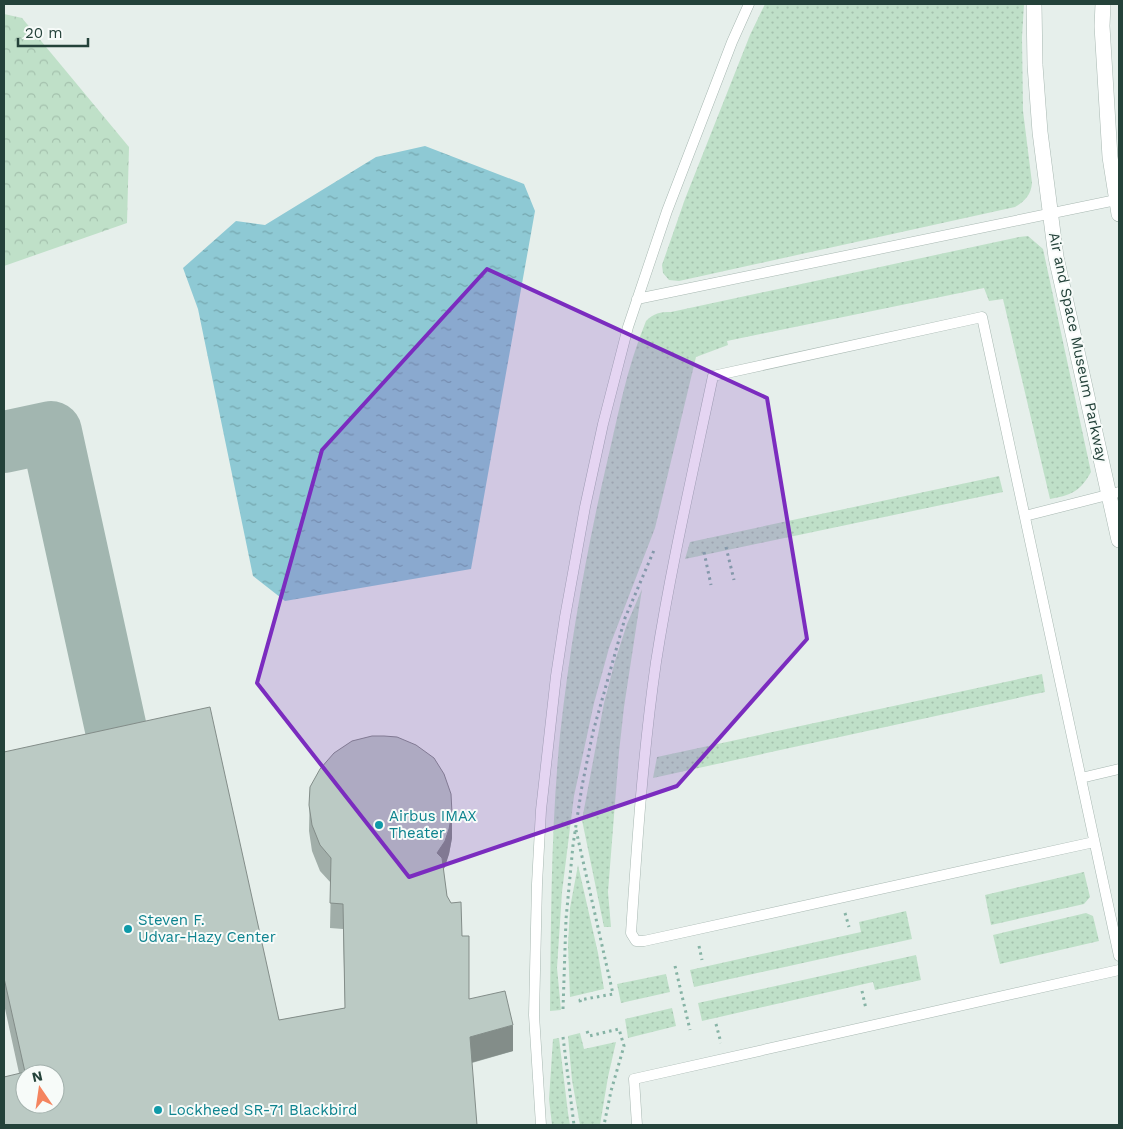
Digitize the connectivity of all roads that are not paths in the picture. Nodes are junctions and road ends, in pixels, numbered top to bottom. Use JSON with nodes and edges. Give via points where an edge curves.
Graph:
{"nodes":[{"id":1,"x":750,"y":4,"type":"edge"},
{"id":2,"x":1034,"y":4,"type":"edge"},
{"id":3,"x":1103,"y":4,"type":"edge"},
{"id":4,"x":1118,"y":207,"type":"edge"},
{"id":5,"x":1050,"y":213,"type":"junction"},
{"id":6,"x":637,"y":299,"type":"junction"},
{"id":7,"x":1114,"y":494,"type":"edge"},
{"id":8,"x":1024,"y":516,"type":"junction"},
{"id":9,"x":1119,"y":540,"type":"edge"},
{"id":10,"x":1119,"y":769,"type":"edge"},
{"id":11,"x":1081,"y":778,"type":"junction"},
{"id":12,"x":1094,"y":842,"type":"junction"},
{"id":13,"x":1119,"y":956,"type":"edge"},
{"id":14,"x":1119,"y":970,"type":"edge"},
{"id":15,"x":540,"y":1125,"type":"edge"},
{"id":16,"x":637,"y":1125,"type":"edge"}],
"edges":[{"from":1,"to":6,"type":"lane","via":[[667,210]]},
{"from":2,"to":5,"type":"street","name":"Air and Space Museum Parkway","via":[[1040,132]]},
{"from":3,"to":4,"type":"street","via":[[1110,157]]},
{"from":4,"to":5,"type":"lane"},
{"from":5,"to":6,"type":"lane"},
{"from":5,"to":7,"type":"street","name":"Air and Space Museum Parkway","via":[[1056,257]]},
{"from":6,"to":15,"type":"lane","via":[[619,360],[585,507],[556,676],[541,810],[537,884],[534,1015]]},
{"from":7,"to":8,"type":"lane"},
{"from":7,"to":9,"type":"street","name":"Air and Space Museum Parkway"},
{"from":8,"to":11,"type":"lane"},
{"from":8,"to":12,"type":"lane","via":[[982,317],[713,376],[656,661],[631,933],[636,941],[644,941]]},
{"from":10,"to":11,"type":"lane"},
{"from":11,"to":12,"type":"lane"},
{"from":12,"to":13,"type":"lane"},
{"from":14,"to":16,"type":"lane","via":[[634,1079]]}]}
